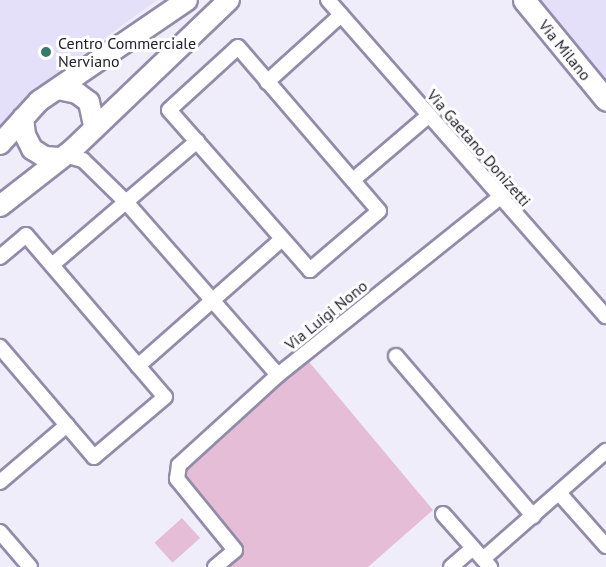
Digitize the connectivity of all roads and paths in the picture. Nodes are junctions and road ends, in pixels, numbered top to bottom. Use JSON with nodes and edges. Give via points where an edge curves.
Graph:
{"nodes":[{"id":1,"x":187,"y":0,"type":"edge"},
{"id":2,"x":229,"y":0,"type":"edge"},
{"id":3,"x":328,"y":0,"type":"edge"},
{"id":4,"x":524,"y":0,"type":"edge"},
{"id":5,"x":540,"y":0,"type":"edge"},
{"id":6,"x":341,"y":15,"type":"junction"},
{"id":7,"x":606,"y":80,"type":"edge"},
{"id":8,"x":267,"y":81,"type":"junction"},
{"id":9,"x":58,"y":89,"type":"junction"},
{"id":10,"x":606,"y":100,"type":"edge"},
{"id":11,"x":429,"y":115,"type":"junction"},
{"id":12,"x":23,"y":118,"type":"junction"},
{"id":13,"x":90,"y":130,"type":"junction"},
{"id":14,"x":197,"y":141,"type":"junction"},
{"id":15,"x":0,"y":144,"type":"edge"},
{"id":16,"x":62,"y":157,"type":"junction"},
{"id":17,"x":92,"y":167,"type":"junction"},
{"id":18,"x":353,"y":180,"type":"junction"},
{"id":19,"x":500,"y":197,"type":"junction"},
{"id":20,"x":126,"y":202,"type":"junction"},
{"id":21,"x":0,"y":206,"type":"edge"},
{"id":22,"x":282,"y":239,"type":"junction"},
{"id":23,"x":0,"y":257,"type":"edge"},
{"id":24,"x":52,"y":265,"type":"junction"},
{"id":25,"x":212,"y":301,"type":"junction"},
{"id":26,"x":606,"y":316,"type":"edge"},
{"id":27,"x":0,"y":347,"type":"edge"},
{"id":28,"x":396,"y":356,"type":"dead end"},
{"id":29,"x":138,"y":366,"type":"junction"},
{"id":30,"x":278,"y":375,"type":"junction"},
{"id":31,"x":67,"y":425,"type":"junction"},
{"id":32,"x":606,"y":451,"type":"edge"},
{"id":33,"x":0,"y":482,"type":"edge"},
{"id":34,"x":560,"y":493,"type":"junction"},
{"id":35,"x":443,"y":513,"type":"dead end"},
{"id":36,"x":533,"y":516,"type":"junction"},
{"id":37,"x":0,"y":532,"type":"edge"},
{"id":38,"x":606,"y":546,"type":"edge"},
{"id":39,"x":473,"y":548,"type":"junction"},
{"id":40,"x":487,"y":563,"type":"edge"},
{"id":41,"x":30,"y":567,"type":"edge"},
{"id":42,"x":215,"y":567,"type":"edge"},
{"id":43,"x":451,"y":567,"type":"edge"}],
"edges":[{"from":1,"to":9,"type":"street"},
{"from":2,"to":13,"type":"street"},
{"from":3,"to":6,"type":"street","name":"Via Gaetano Donizetti"},
{"from":4,"to":10,"type":"main road","name":"Via Milano"},
{"from":5,"to":7,"type":"main road","name":"Via Milano"},
{"from":6,"to":8,"type":"street"},
{"from":6,"to":11,"type":"street","name":"Via Gaetano Donizetti"},
{"from":8,"to":14,"type":"street","via":[[238,48],[170,110]]},
{"from":8,"to":18,"type":"street"},
{"from":9,"to":12,"type":"street"},
{"from":9,"to":13,"type":"street","via":[[77,93],[89,102]]},
{"from":11,"to":18,"type":"street"},
{"from":11,"to":19,"type":"street","name":"Via Gaetano Donizetti"},
{"from":12,"to":15,"type":"street"},
{"from":12,"to":16,"type":"street","via":[[32,149],[45,157]]},
{"from":13,"to":16,"type":"street"},
{"from":13,"to":17,"type":"street","via":[[87,156]]},
{"from":14,"to":20,"type":"street"},
{"from":14,"to":22,"type":"street"},
{"from":16,"to":17,"type":"street","via":[[83,160]]},
{"from":16,"to":21,"type":"street"},
{"from":17,"to":20,"type":"street"},
{"from":18,"to":22,"type":"street","via":[[379,211],[310,270]]},
{"from":19,"to":26,"type":"street","name":"Via Gaetano Donizetti"},
{"from":19,"to":30,"type":"street","name":"Via Luigi Nono"},
{"from":20,"to":24,"type":"street"},
{"from":20,"to":25,"type":"street"},
{"from":22,"to":25,"type":"street"},
{"from":23,"to":24,"type":"street","via":[[26,235]]},
{"from":24,"to":29,"type":"street"},
{"from":25,"to":29,"type":"street"},
{"from":25,"to":30,"type":"street"},
{"from":27,"to":31,"type":"street"},
{"from":28,"to":36,"type":"street"},
{"from":29,"to":31,"type":"street","via":[[165,397],[94,457]]},
{"from":30,"to":42,"type":"street","name":"Via Luigi Nono","via":[[179,465],[177,479],[235,550]]},
{"from":31,"to":33,"type":"street"},
{"from":32,"to":34,"type":"street"},
{"from":34,"to":36,"type":"street"},
{"from":34,"to":38,"type":"street"},
{"from":35,"to":39,"type":"street"},
{"from":36,"to":40,"type":"street"},
{"from":37,"to":41,"type":"street"},
{"from":39,"to":40,"type":"street"},
{"from":39,"to":43,"type":"street"}]}
